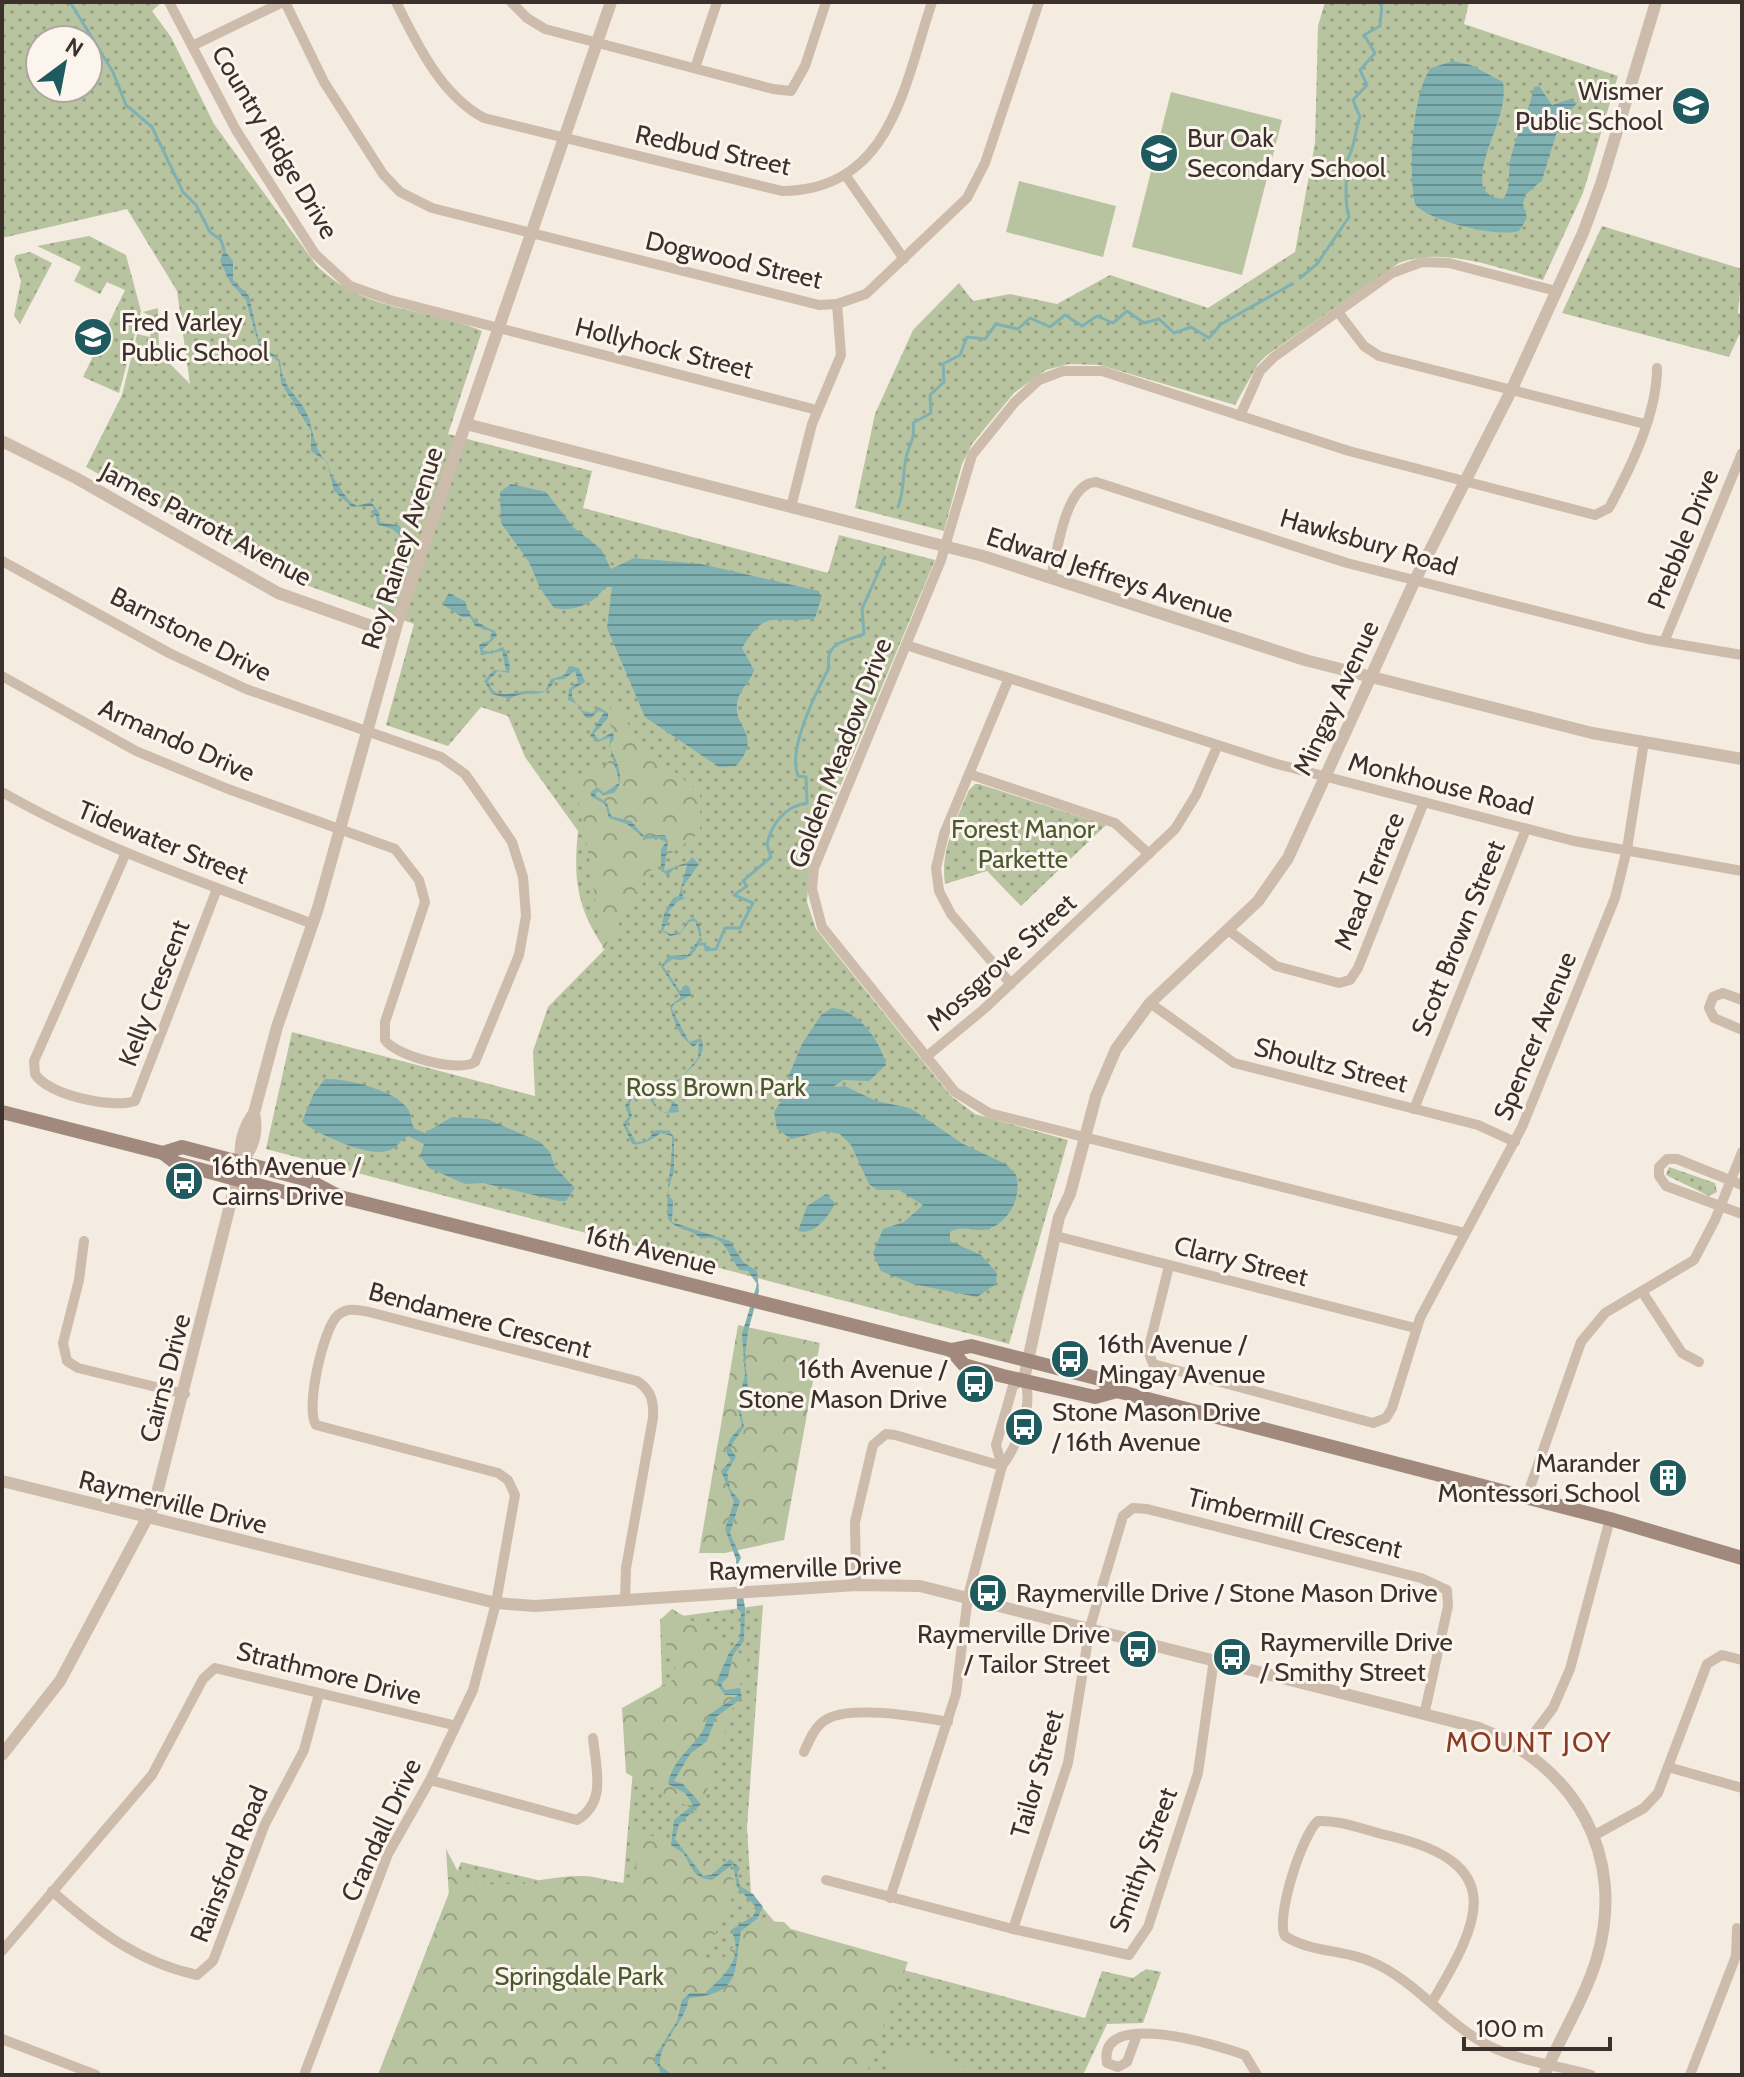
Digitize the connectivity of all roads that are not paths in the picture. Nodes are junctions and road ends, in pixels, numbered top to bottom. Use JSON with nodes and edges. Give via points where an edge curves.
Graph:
{"nodes":[{"id":1,"x":169,"y":2,"type":"edge"},
{"id":2,"x":284,"y":2,"type":"edge"},
{"id":3,"x":396,"y":2,"type":"edge"},
{"id":4,"x":511,"y":2,"type":"edge"},
{"id":5,"x":611,"y":2,"type":"edge"},
{"id":6,"x":717,"y":2,"type":"edge"},
{"id":7,"x":826,"y":2,"type":"edge"},
{"id":8,"x":932,"y":2,"type":"edge"},
{"id":9,"x":1039,"y":2,"type":"edge"},
{"id":10,"x":1656,"y":2,"type":"edge"},
{"id":11,"x":597,"y":43,"type":"junction"},
{"id":12,"x":192,"y":46,"type":"junction"},
{"id":13,"x":695,"y":68,"type":"junction"},
{"id":14,"x":564,"y":138,"type":"junction"},
{"id":15,"x":846,"y":176,"type":"junction"},
{"id":16,"x":532,"y":233,"type":"junction"},
{"id":17,"x":904,"y":259,"type":"junction"},
{"id":18,"x":1556,"y":291,"type":"junction"},
{"id":19,"x":837,"y":304,"type":"junction"},
{"id":20,"x":1338,"y":312,"type":"junction"},
{"id":21,"x":499,"y":328,"type":"junction"},
{"id":22,"x":1657,"y":368,"type":"dead end"},
{"id":23,"x":1511,"y":391,"type":"junction"},
{"id":24,"x":817,"y":410,"type":"junction"},
{"id":25,"x":1240,"y":416,"type":"junction"},
{"id":26,"x":466,"y":424,"type":"junction"},
{"id":27,"x":1645,"y":424,"type":"junction"},
{"id":28,"x":2,"y":441,"type":"edge"},
{"id":29,"x":1742,"y":453,"type":"edge"},
{"id":30,"x":1465,"y":481,"type":"junction"},
{"id":31,"x":791,"y":507,"type":"junction"},
{"id":32,"x":946,"y":547,"type":"junction"},
{"id":33,"x":2,"y":561,"type":"edge"},
{"id":34,"x":1051,"y":577,"type":"junction"},
{"id":35,"x":1415,"y":580,"type":"junction"},
{"id":36,"x":394,"y":634,"type":"junction"},
{"id":37,"x":1664,"y":642,"type":"junction"},
{"id":38,"x":906,"y":645,"type":"junction"},
{"id":39,"x":1742,"y":655,"type":"edge"},
{"id":40,"x":2,"y":676,"type":"edge"},
{"id":41,"x":1369,"y":676,"type":"junction"},
{"id":42,"x":1009,"y":678,"type":"junction"},
{"id":43,"x":367,"y":732,"type":"junction"},
{"id":44,"x":1644,"y":742,"type":"junction"},
{"id":45,"x":1217,"y":747,"type":"junction"},
{"id":46,"x":1742,"y":759,"type":"edge"},
{"id":47,"x":969,"y":774,"type":"junction"},
{"id":48,"x":1323,"y":777,"type":"junction"},
{"id":49,"x":2,"y":792,"type":"edge"},
{"id":50,"x":1424,"y":802,"type":"junction"},
{"id":51,"x":340,"y":828,"type":"junction"},
{"id":52,"x":1526,"y":829,"type":"junction"},
{"id":53,"x":1627,"y":849,"type":"junction"},
{"id":54,"x":1149,"y":854,"type":"junction"},
{"id":55,"x":125,"y":855,"type":"junction"},
{"id":56,"x":1742,"y":871,"type":"edge"},
{"id":57,"x":217,"y":889,"type":"junction"},
{"id":58,"x":313,"y":924,"type":"junction"},
{"id":59,"x":1228,"y":930,"type":"junction"},
{"id":60,"x":1011,"y":984,"type":"junction"},
{"id":61,"x":1742,"y":1000,"type":"edge"},
{"id":62,"x":1150,"y":1003,"type":"junction"},
{"id":63,"x":1742,"y":1030,"type":"edge"},
{"id":64,"x":926,"y":1057,"type":"junction"},
{"id":65,"x":1414,"y":1109,"type":"junction"},
{"id":66,"x":2,"y":1112,"type":"edge"},
{"id":67,"x":1085,"y":1136,"type":"junction"},
{"id":68,"x":1515,"y":1142,"type":"junction"},
{"id":69,"x":1742,"y":1152,"type":"edge"},
{"id":70,"x":163,"y":1153,"type":"junction"},
{"id":71,"x":241,"y":1162,"type":"junction"},
{"id":72,"x":237,"y":1180,"type":"junction"},
{"id":73,"x":1731,"y":1180,"type":"junction"},
{"id":74,"x":1742,"y":1185,"type":"edge"},
{"id":75,"x":340,"y":1197,"type":"junction"},
{"id":76,"x":1720,"y":1206,"type":"junction"},
{"id":77,"x":1742,"y":1214,"type":"edge"},
{"id":78,"x":1465,"y":1233,"type":"junction"},
{"id":79,"x":1056,"y":1236,"type":"junction"},
{"id":80,"x":84,"y":1241,"type":"dead end"},
{"id":81,"x":1169,"y":1266,"type":"junction"},
{"id":82,"x":1643,"y":1293,"type":"junction"},
{"id":83,"x":1415,"y":1328,"type":"junction"},
{"id":84,"x":951,"y":1350,"type":"junction"},
{"id":85,"x":1029,"y":1361,"type":"junction"},
{"id":86,"x":1699,"y":1362,"type":"dead end"},
{"id":87,"x":1024,"y":1379,"type":"junction"},
{"id":88,"x":1117,"y":1391,"type":"junction"},
{"id":89,"x":185,"y":1394,"type":"junction"},
{"id":90,"x":1002,"y":1466,"type":"junction"},
{"id":91,"x":2,"y":1481,"type":"edge"},
{"id":92,"x":1526,"y":1499,"type":"junction"},
{"id":93,"x":147,"y":1518,"type":"junction"},
{"id":94,"x":1610,"y":1519,"type":"junction"},
{"id":95,"x":1742,"y":1558,"type":"edge"},
{"id":96,"x":856,"y":1585,"type":"junction"},
{"id":97,"x":968,"y":1596,"type":"junction"},
{"id":98,"x":625,"y":1599,"type":"junction"},
{"id":99,"x":496,"y":1603,"type":"junction"},
{"id":100,"x":1090,"y":1627,"type":"junction"},
{"id":101,"x":1214,"y":1659,"type":"junction"},
{"id":102,"x":1742,"y":1660,"type":"edge"},
{"id":103,"x":319,"y":1694,"type":"junction"},
{"id":104,"x":1425,"y":1711,"type":"junction"},
{"id":105,"x":948,"y":1722,"type":"junction"},
{"id":106,"x":453,"y":1725,"type":"junction"},
{"id":107,"x":593,"y":1738,"type":"dead end"},
{"id":108,"x":1522,"y":1749,"type":"junction"},
{"id":109,"x":804,"y":1752,"type":"dead end"},
{"id":110,"x":2,"y":1755,"type":"edge"},
{"id":111,"x":1668,"y":1767,"type":"junction"},
{"id":112,"x":430,"y":1780,"type":"junction"},
{"id":113,"x":1742,"y":1788,"type":"edge"},
{"id":114,"x":1595,"y":1835,"type":"junction"},
{"id":115,"x":826,"y":1880,"type":"dead end"},
{"id":116,"x":52,"y":1891,"type":"junction"},
{"id":117,"x":890,"y":1898,"type":"junction"},
{"id":118,"x":1737,"y":1928,"type":"dead end"},
{"id":119,"x":1013,"y":1929,"type":"junction"},
{"id":120,"x":2,"y":1951,"type":"edge"},
{"id":121,"x":1432,"y":2002,"type":"junction"},
{"id":122,"x":1137,"y":2035,"type":"dead end"},
{"id":123,"x":2,"y":2039,"type":"edge"},
{"id":124,"x":1546,"y":2069,"type":"edge"},
{"id":125,"x":96,"y":2075,"type":"edge"},
{"id":126,"x":304,"y":2075,"type":"edge"},
{"id":127,"x":1257,"y":2075,"type":"edge"},
{"id":128,"x":1591,"y":2075,"type":"edge"},
{"id":129,"x":1690,"y":2075,"type":"edge"}],
"edges":[{"from":1,"to":12,"type":"street","name":"Country Ridge Drive"},
{"from":2,"to":12,"type":"street"},
{"from":2,"to":16,"type":"street","name":"Dogwood Street","via":[[324,82],[400,192],[420,204]]},
{"from":3,"to":14,"type":"street","name":"Redbud Street","via":[[461,104],[484,118]]},
{"from":4,"to":11,"type":"street","via":[[536,24]]},
{"from":5,"to":11,"type":"street","name":"Roy Rainey Avenue"},
{"from":6,"to":13,"type":"street"},
{"from":7,"to":13,"type":"street","via":[[791,91]]},
{"from":8,"to":15,"type":"street","name":"Redbud Street","via":[[883,138]]},
{"from":9,"to":17,"type":"street","name":"Dogwood Street","via":[[976,184],[956,212]]},
{"from":10,"to":18,"type":"street","name":"Mingay Avenue","via":[[1598,195]]},
{"from":11,"to":13,"type":"street"},
{"from":11,"to":14,"type":"street","name":"Roy Rainey Avenue"},
{"from":12,"to":21,"type":"street","name":"Country Ridge Drive","via":[[248,150],[315,254],[336,276],[377,297]]},
{"from":14,"to":15,"type":"street","name":"Redbud Street","via":[[769,190],[812,189]]},
{"from":14,"to":16,"type":"street","name":"Roy Rainey Avenue"},
{"from":15,"to":17,"type":"street"},
{"from":16,"to":19,"type":"street","name":"Dogwood Street","via":[[806,303]]},
{"from":16,"to":21,"type":"street","name":"Roy Rainey Avenue"},
{"from":17,"to":19,"type":"street","name":"Dogwood Street","via":[[866,294]]},
{"from":18,"to":20,"type":"street","via":[[1449,263],[1422,262],[1392,273]]},
{"from":18,"to":23,"type":"street","name":"Mingay Avenue"},
{"from":19,"to":24,"type":"street","via":[[841,355]]},
{"from":20,"to":23,"type":"street","via":[[1371,352]]},
{"from":20,"to":25,"type":"street","via":[[1260,371]]},
{"from":21,"to":24,"type":"street","name":"Hollyhock Street"},
{"from":21,"to":26,"type":"street","name":"Roy Rainey Avenue"},
{"from":22,"to":27,"type":"street","via":[[1657,394]]},
{"from":23,"to":27,"type":"street"},
{"from":23,"to":30,"type":"street","name":"Mingay Avenue"},
{"from":24,"to":31,"type":"street"},
{"from":25,"to":30,"type":"street","name":"Golden Meadow Drive"},
{"from":25,"to":32,"type":"street","name":"Golden Meadow Drive","via":[[1102,371],[1053,374],[1026,390],[972,455]]},
{"from":26,"to":31,"type":"street","name":"Edward Jeffreys Avenue"},
{"from":26,"to":36,"type":"street","name":"Roy Rainey Avenue"},
{"from":27,"to":30,"type":"street","name":"Golden Meadow Drive","via":[[1612,503],[1601,514]]},
{"from":28,"to":36,"type":"street","name":"James Parrott Avenue","via":[[278,593]]},
{"from":29,"to":37,"type":"street","name":"Prebble Drive"},
{"from":30,"to":35,"type":"street","name":"Mingay Avenue"},
{"from":31,"to":32,"type":"street","name":"Edward Jeffreys Avenue"},
{"from":32,"to":34,"type":"street","name":"Edward Jeffreys Avenue"},
{"from":32,"to":38,"type":"street","name":"Golden Meadow Drive"},
{"from":33,"to":43,"type":"street","name":"Barnstone Drive","via":[[231,683]]},
{"from":34,"to":35,"type":"street","name":"Hawksbury Road","via":[[1070,504],[1079,489],[1096,482]]},
{"from":34,"to":41,"type":"street","name":"Edward Jeffreys Avenue"},
{"from":35,"to":37,"type":"street","name":"Hawksbury Road"},
{"from":35,"to":41,"type":"street","name":"Mingay Avenue"},
{"from":36,"to":43,"type":"street","name":"Roy Rainey Avenue"},
{"from":37,"to":39,"type":"street","name":"Hawksbury Road"},
{"from":38,"to":42,"type":"street","name":"Monkhouse Road"},
{"from":38,"to":64,"type":"street","name":"Golden Meadow Drive","via":[[817,858],[812,889],[826,933]]},
{"from":40,"to":51,"type":"street","name":"Armando Drive","via":[[136,751]]},
{"from":41,"to":44,"type":"street","name":"Edward Jeffreys Avenue"},
{"from":41,"to":48,"type":"street","name":"Mingay Avenue"},
{"from":42,"to":45,"type":"street","name":"Monkhouse Road"},
{"from":42,"to":47,"type":"street"},
{"from":43,"to":51,"type":"street","name":"Roy Rainey Avenue"},
{"from":43,"to":51,"type":"street","name":"Barnstone Drive","via":[[458,767],[512,842],[521,864],[522,944],[479,1055],[470,1065],[399,1053],[385,1040],[385,1022],[425,894],[395,849]]},
{"from":44,"to":46,"type":"street","name":"Edward Jeffreys Avenue"},
{"from":44,"to":53,"type":"street","name":"Spencer Avenue"},
{"from":45,"to":48,"type":"street","name":"Monkhouse Road"},
{"from":45,"to":54,"type":"street","name":"Mossgrove Street","via":[[1183,818]]},
{"from":47,"to":54,"type":"street","via":[[1115,823]]},
{"from":47,"to":60,"type":"street","via":[[940,846],[937,879],[951,914]]},
{"from":48,"to":50,"type":"street","name":"Monkhouse Road"},
{"from":48,"to":59,"type":"street","name":"Mingay Avenue","via":[[1283,868]]},
{"from":49,"to":55,"type":"street","name":"Tidewater Street"},
{"from":50,"to":52,"type":"street","name":"Monkhouse Road"},
{"from":50,"to":59,"type":"street","name":"Mead Terrace","via":[[1350,980],[1339,983],[1276,966]]},
{"from":51,"to":58,"type":"street","name":"Roy Rainey Avenue"},
{"from":52,"to":53,"type":"street","name":"Monkhouse Road"},
{"from":52,"to":65,"type":"street","name":"Scott Brown Street"},
{"from":53,"to":56,"type":"street","name":"Monkhouse Road"},
{"from":53,"to":68,"type":"street","name":"Spencer Avenue","via":[[1607,920]]},
{"from":54,"to":60,"type":"street","name":"Mossgrove Street"},
{"from":55,"to":57,"type":"street","name":"Tidewater Street"},
{"from":55,"to":57,"type":"street","name":"Kelly Crescent","via":[[34,1061],[35,1074],[51,1090],[117,1105],[135,1101]]},
{"from":57,"to":58,"type":"street","name":"Tidewater Street"},
{"from":58,"to":71,"type":"street","name":"Roy Rainey Avenue","via":[[239,1148]]},
{"from":59,"to":62,"type":"street","name":"Mingay Avenue"},
{"from":60,"to":64,"type":"street","name":"Mossgrove Street"},
{"from":61,"to":63,"type":"street","via":[[1723,993],[1713,997],[1709,1008],[1714,1018]]},
{"from":62,"to":65,"type":"street","name":"Shoultz Street","via":[[1226,1060]]},
{"from":62,"to":67,"type":"street","name":"Mingay Avenue","via":[[1110,1060]]},
{"from":64,"to":67,"type":"street","name":"Golden Meadow Drive","via":[[955,1092],[980,1109]]},
{"from":65,"to":68,"type":"street","name":"Shoultz Street","via":[[1478,1125]]},
{"from":66,"to":70,"type":"main road","name":"16th Avenue"},
{"from":67,"to":78,"type":"street","name":"Golden Meadow Drive"},
{"from":67,"to":79,"type":"street","name":"Mingay Avenue"},
{"from":68,"to":78,"type":"street","name":"Spencer Avenue"},
{"from":69,"to":73,"type":"street"},
{"from":70,"to":71,"type":"main road","name":"16th Avenue","via":[[182,1147]]},
{"from":70,"to":72,"type":"main road","name":"16th Avenue","via":[[176,1163]]},
{"from":71,"to":72,"type":"street","name":"Cairns Drive"},
{"from":71,"to":75,"type":"main road","name":"16th Avenue","via":[[308,1180]]},
{"from":72,"to":75,"type":"main road","name":"16th Avenue","via":[[303,1197]]},
{"from":72,"to":89,"type":"street","name":"Cairns Drive"},
{"from":73,"to":74,"type":"street"},
{"from":73,"to":76,"type":"street"},
{"from":73,"to":76,"type":"street","via":[[1677,1159],[1667,1159],[1659,1167],[1666,1186]]},
{"from":75,"to":84,"type":"main road","name":"16th Avenue"},
{"from":76,"to":77,"type":"street"},
{"from":76,"to":82,"type":"street","via":[[1694,1260]]},
{"from":78,"to":83,"type":"street","name":"Spencer Avenue"},
{"from":79,"to":81,"type":"street","name":"Clarry Street"},
{"from":79,"to":85,"type":"street","name":"Mingay Avenue"},
{"from":80,"to":89,"type":"street","via":[[63,1343],[67,1361]]},
{"from":81,"to":83,"type":"street","name":"Clarry Street"},
{"from":81,"to":83,"type":"street","name":"Spencer Avenue","via":[[1148,1351],[1153,1364],[1351,1418],[1373,1423],[1390,1413]]},
{"from":82,"to":86,"type":"street","via":[[1682,1353]]},
{"from":82,"to":92,"type":"street","via":[[1605,1313],[1581,1342]]},
{"from":84,"to":85,"type":"main road","name":"16th Avenue","via":[[971,1346]]},
{"from":84,"to":87,"type":"main road","name":"16th Avenue","via":[[964,1365]]},
{"from":85,"to":87,"type":"street","name":"Mingay Avenue"},
{"from":85,"to":88,"type":"main road","name":"16th Avenue","via":[[1100,1379]]},
{"from":87,"to":88,"type":"main road","name":"16th Avenue","via":[[1095,1397]]},
{"from":87,"to":90,"type":"street","via":[[1029,1393],[1014,1451]]},
{"from":87,"to":90,"type":"street","via":[[1013,1386],[996,1445]]},
{"from":88,"to":92,"type":"main road","name":"16th Avenue"},
{"from":89,"to":93,"type":"street","name":"Cairns Drive"},
{"from":90,"to":96,"type":"street","via":[[895,1435],[879,1438],[855,1522]]},
{"from":90,"to":97,"type":"street"},
{"from":91,"to":93,"type":"street","name":"Raymerville Drive"},
{"from":92,"to":94,"type":"main road","name":"16th Avenue"},
{"from":93,"to":99,"type":"street","name":"Raymerville Drive"},
{"from":93,"to":110,"type":"street","name":"Cairns Drive","via":[[60,1681]]},
{"from":94,"to":95,"type":"main road","name":"16th Avenue"},
{"from":94,"to":108,"type":"street","via":[[1570,1669],[1553,1708]]},
{"from":96,"to":97,"type":"street","name":"Raymerville Drive","via":[[920,1586]]},
{"from":96,"to":98,"type":"street","name":"Raymerville Drive"},
{"from":97,"to":100,"type":"street","name":"Raymerville Drive"},
{"from":97,"to":105,"type":"street"},
{"from":98,"to":99,"type":"street","name":"Raymerville Drive","via":[[535,1606]]},
{"from":98,"to":99,"type":"street","name":"Bendamere Crescent","via":[[653,1418],[647,1387],[369,1312],[343,1311],[331,1322],[310,1405],[312,1418],[323,1429],[498,1473],[508,1480],[515,1495]]},
{"from":99,"to":106,"type":"street","name":"Crandall Drive","via":[[473,1690]]},
{"from":100,"to":101,"type":"street","name":"Raymerville Drive"},
{"from":100,"to":104,"type":"street","name":"Timbermill Crescent","via":[[1123,1516],[1133,1508],[1177,1516],[1421,1578],[1447,1590]]},
{"from":100,"to":119,"type":"street","name":"Tailor Street","via":[[1068,1763]]},
{"from":101,"to":104,"type":"street","name":"Raymerville Drive"},
{"from":101,"to":119,"type":"street","name":"Smithy Street","via":[[1198,1773],[1148,1927],[1135,1948],[1129,1955],[1119,1955]]},
{"from":102,"to":111,"type":"street","via":[[1722,1655],[1707,1664]]},
{"from":103,"to":106,"type":"street","name":"Strathmore Drive"},
{"from":103,"to":116,"type":"street","name":"Strathmore Drive","via":[[215,1668],[209,1672],[152,1775]]},
{"from":103,"to":116,"type":"street","name":"Rainsford Road","via":[[304,1750],[265,1824],[205,1972],[170,1968],[118,1945]]},
{"from":104,"to":108,"type":"street","name":"Raymerville Drive"},
{"from":105,"to":109,"type":"street","via":[[884,1712],[827,1718]]},
{"from":105,"to":117,"type":"street"},
{"from":106,"to":112,"type":"street","name":"Crandall Drive"},
{"from":107,"to":112,"type":"street","via":[[598,1792],[595,1806],[577,1820]]},
{"from":108,"to":114,"type":"street","name":"Raymerville Drive","via":[[1569,1790]]},
{"from":111,"to":113,"type":"street"},
{"from":111,"to":114,"type":"street","via":[[1658,1793],[1644,1808]]},
{"from":112,"to":126,"type":"street","name":"Crandall Drive","via":[[388,1854]]},
{"from":114,"to":124,"type":"street","name":"Raymerville Drive","via":[[1606,1910],[1600,1943]]},
{"from":115,"to":117,"type":"street","name":"Smithy Street"},
{"from":116,"to":120,"type":"street","name":"Strathmore Drive"},
{"from":117,"to":119,"type":"street","name":"Smithy Street"},
{"from":118,"to":129,"type":"street","via":[[1736,1956]]},
{"from":121,"to":121,"type":"street","via":[[1474,1920],[1476,1906],[1467,1876],[1444,1853],[1318,1821],[1298,1859],[1280,1924],[1285,1936],[1305,1946],[1370,1960]]},
{"from":121,"to":124,"type":"street","via":[[1481,2042]]},
{"from":122,"to":127,"type":"street","via":[[1153,2031],[1234,2051],[1252,2061]]},
{"from":123,"to":125,"type":"street"},
{"from":124,"to":128,"type":"street"}]}
